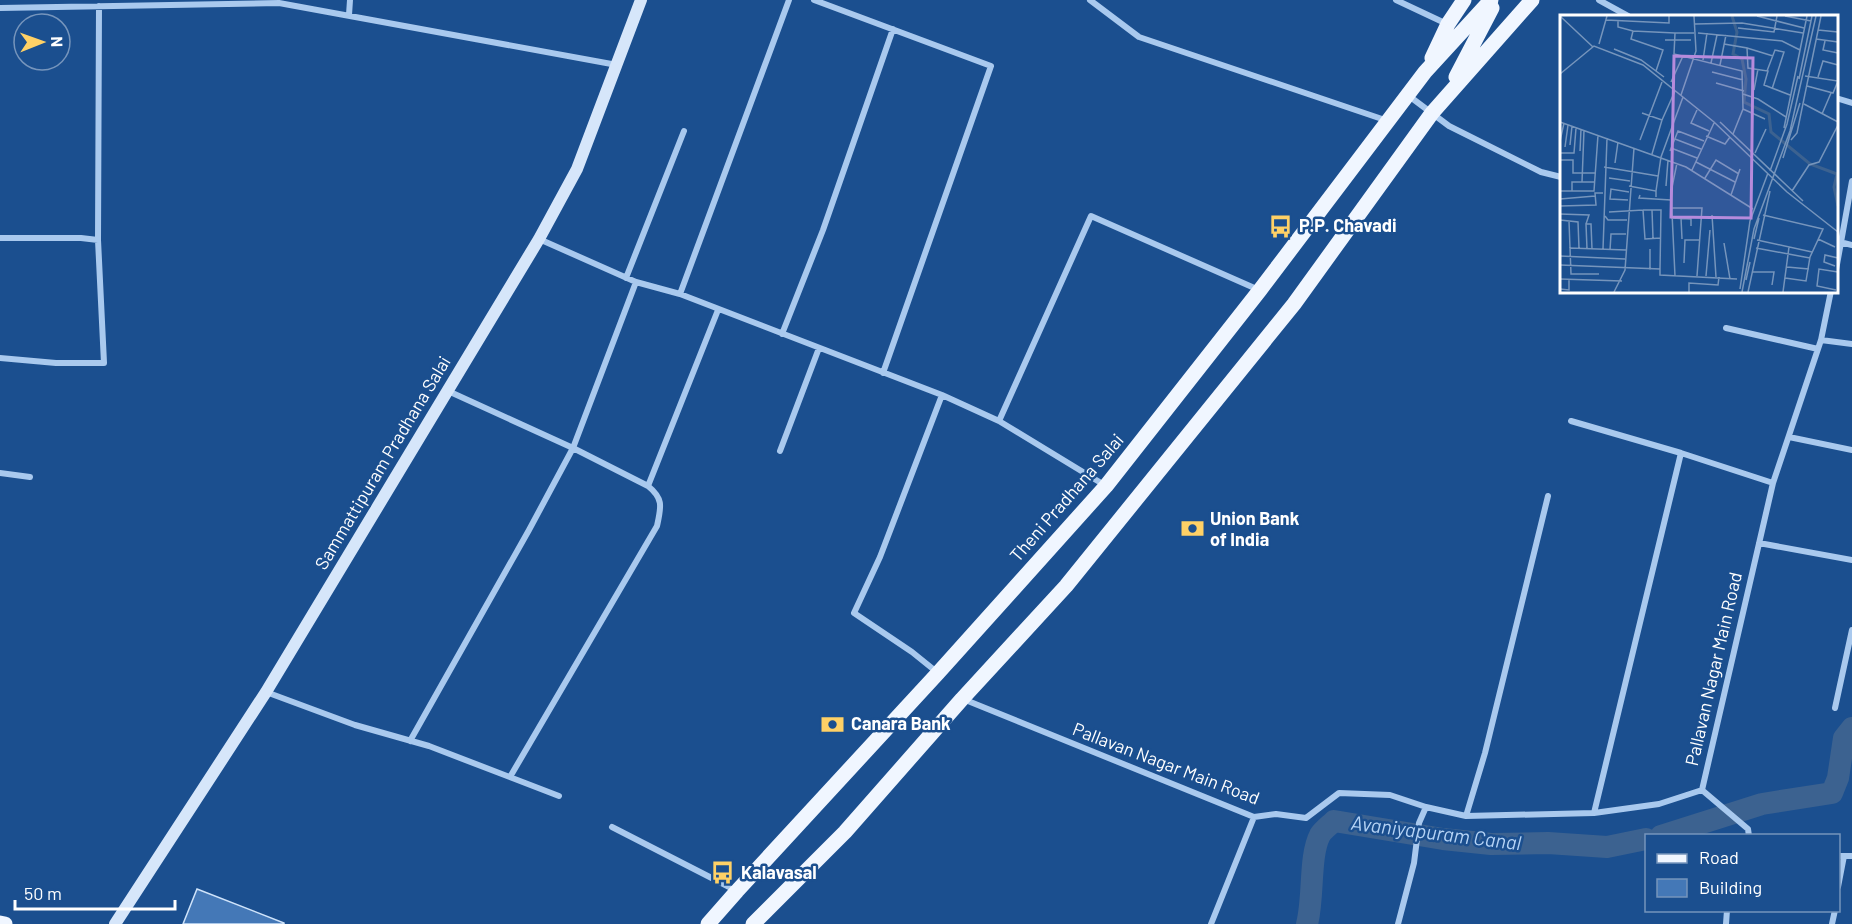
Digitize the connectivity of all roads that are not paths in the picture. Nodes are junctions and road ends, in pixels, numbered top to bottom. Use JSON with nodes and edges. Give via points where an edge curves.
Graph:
{"nodes":[{"id":1,"x":350,"y":0,"type":"edge"},
{"id":2,"x":641,"y":0,"type":"edge"},
{"id":3,"x":789,"y":0,"type":"edge"},
{"id":4,"x":814,"y":0,"type":"edge"},
{"id":5,"x":1090,"y":0,"type":"edge"},
{"id":6,"x":1395,"y":0,"type":"edge"},
{"id":7,"x":1464,"y":0,"type":"edge"},
{"id":8,"x":1491,"y":0,"type":"edge"},
{"id":9,"x":1496,"y":0,"type":"edge"},
{"id":10,"x":1532,"y":0,"type":"edge"},
{"id":11,"x":1599,"y":0,"type":"edge"},
{"id":12,"x":196,"y":2,"type":"edge"},
{"id":13,"x":99,"y":6,"type":"junction"},
{"id":14,"x":0,"y":8,"type":"edge"},
{"id":15,"x":349,"y":15,"type":"junction"},
{"id":16,"x":1626,"y":15,"type":"edge"},
{"id":17,"x":1448,"y":24,"type":"junction"},
{"id":18,"x":893,"y":29,"type":"junction"},
{"id":19,"x":617,"y":65,"type":"junction"},
{"id":20,"x":1425,"y":72,"type":"junction"},
{"id":21,"x":1408,"y":96,"type":"junction"},
{"id":22,"x":1445,"y":98,"type":"junction"},
{"id":23,"x":1837,"y":98,"type":"edge"},
{"id":24,"x":1852,"y":103,"type":"edge"},
{"id":25,"x":1432,"y":113,"type":"junction"},
{"id":26,"x":1388,"y":121,"type":"junction"},
{"id":27,"x":684,"y":131,"type":"dead end"},
{"id":28,"x":1560,"y":177,"type":"edge"},
{"id":29,"x":1852,"y":181,"type":"edge"},
{"id":30,"x":0,"y":238,"type":"edge"},
{"id":31,"x":539,"y":239,"type":"junction"},
{"id":32,"x":99,"y":240,"type":"junction"},
{"id":33,"x":1838,"y":242,"type":"edge"},
{"id":34,"x":1852,"y":245,"type":"edge"},
{"id":35,"x":627,"y":278,"type":"junction"},
{"id":36,"x":636,"y":282,"type":"junction"},
{"id":37,"x":1260,"y":290,"type":"junction"},
{"id":38,"x":1831,"y":292,"type":"edge"},
{"id":39,"x":680,"y":294,"type":"junction"},
{"id":40,"x":718,"y":310,"type":"junction"},
{"id":41,"x":1726,"y":328,"type":"dead end"},
{"id":42,"x":782,"y":334,"type":"junction"},
{"id":43,"x":1821,"y":340,"type":"junction"},
{"id":44,"x":1852,"y":344,"type":"edge"},
{"id":45,"x":819,"y":348,"type":"junction"},
{"id":46,"x":1818,"y":349,"type":"junction"},
{"id":47,"x":0,"y":357,"type":"edge"},
{"id":48,"x":883,"y":373,"type":"junction"},
{"id":49,"x":447,"y":391,"type":"junction"},
{"id":50,"x":942,"y":395,"type":"junction"},
{"id":51,"x":999,"y":421,"type":"junction"},
{"id":52,"x":1571,"y":421,"type":"dead end"},
{"id":53,"x":1789,"y":437,"type":"junction"},
{"id":54,"x":573,"y":448,"type":"junction"},
{"id":55,"x":1852,"y":450,"type":"edge"},
{"id":56,"x":780,"y":451,"type":"dead end"},
{"id":57,"x":1681,"y":453,"type":"junction"},
{"id":58,"x":0,"y":473,"type":"edge"},
{"id":59,"x":30,"y":477,"type":"dead end"},
{"id":60,"x":1773,"y":483,"type":"junction"},
{"id":61,"x":648,"y":486,"type":"junction"},
{"id":62,"x":1106,"y":486,"type":"junction"},
{"id":63,"x":1548,"y":496,"type":"dead end"},
{"id":64,"x":1759,"y":543,"type":"junction"},
{"id":65,"x":1852,"y":560,"type":"edge"},
{"id":66,"x":1852,"y":630,"type":"edge"},
{"id":67,"x":938,"y":673,"type":"junction"},
{"id":68,"x":266,"y":692,"type":"junction"},
{"id":69,"x":962,"y":699,"type":"junction"},
{"id":70,"x":1835,"y":708,"type":"dead end"},
{"id":71,"x":410,"y":741,"type":"junction"},
{"id":72,"x":510,"y":777,"type":"junction"},
{"id":73,"x":1702,"y":790,"type":"junction"},
{"id":74,"x":559,"y":796,"type":"dead end"},
{"id":75,"x":1426,"y":807,"type":"junction"},
{"id":76,"x":1594,"y":813,"type":"junction"},
{"id":77,"x":1466,"y":816,"type":"junction"},
{"id":78,"x":1254,"y":817,"type":"junction"},
{"id":79,"x":612,"y":827,"type":"dead end"},
{"id":80,"x":1748,"y":832,"type":"edge"},
{"id":81,"x":1841,"y":856,"type":"edge"},
{"id":82,"x":1852,"y":856,"type":"edge"},
{"id":83,"x":1840,"y":872,"type":"edge"},
{"id":84,"x":736,"y":891,"type":"junction"},
{"id":85,"x":0,"y":923,"type":"edge"},
{"id":86,"x":4,"y":924,"type":"edge"},
{"id":87,"x":115,"y":924,"type":"edge"},
{"id":88,"x":708,"y":924,"type":"edge"},
{"id":89,"x":753,"y":924,"type":"edge"},
{"id":90,"x":1211,"y":924,"type":"edge"},
{"id":91,"x":1398,"y":924,"type":"edge"}],
"edges":[{"from":1,"to":15,"type":"street"},
{"from":2,"to":19,"type":"street","name":"Sammattipuram Pradhana Salai"},
{"from":3,"to":39,"type":"street"},
{"from":4,"to":18,"type":"street"},
{"from":5,"to":26,"type":"street","via":[[1139,37]]},
{"from":6,"to":17,"type":"street"},
{"from":7,"to":17,"type":"main road","name":"Theni Pradhana Salai"},
{"from":8,"to":20,"type":"main road","name":"Theni Pradhana Salai"},
{"from":9,"to":22,"type":"main road"},
{"from":10,"to":22,"type":"main road"},
{"from":11,"to":16,"type":"street"},
{"from":12,"to":13,"type":"street"},
{"from":12,"to":15,"type":"street","via":[[279,3]]},
{"from":13,"to":14,"type":"street"},
{"from":13,"to":32,"type":"street"},
{"from":15,"to":19,"type":"street"},
{"from":17,"to":20,"type":"main road","name":"Theni Pradhana Salai"},
{"from":18,"to":42,"type":"street"},
{"from":18,"to":48,"type":"street","via":[[991,66]]},
{"from":19,"to":31,"type":"street","name":"Sammattipuram Pradhana Salai","via":[[577,169]]},
{"from":20,"to":21,"type":"main road","name":"Theni Pradhana Salai"},
{"from":21,"to":25,"type":"street"},
{"from":21,"to":26,"type":"main road","name":"Theni Pradhana Salai"},
{"from":22,"to":25,"type":"main road"},
{"from":23,"to":24,"type":"street"},
{"from":25,"to":28,"type":"street","via":[[1449,126],[1541,172]]},
{"from":25,"to":69,"type":"main road","via":[[1294,304],[1066,586]]},
{"from":26,"to":37,"type":"main road","name":"Theni Pradhana Salai"},
{"from":27,"to":35,"type":"street"},
{"from":29,"to":33,"type":"street"},
{"from":30,"to":32,"type":"street"},
{"from":31,"to":35,"type":"street"},
{"from":31,"to":49,"type":"street","name":"Sammattipuram Pradhana Salai"},
{"from":32,"to":47,"type":"street","via":[[104,363]]},
{"from":33,"to":34,"type":"street"},
{"from":35,"to":36,"type":"street"},
{"from":36,"to":39,"type":"street"},
{"from":36,"to":54,"type":"street"},
{"from":37,"to":51,"type":"street","via":[[1091,216]]},
{"from":37,"to":62,"type":"main road","name":"Theni Pradhana Salai"},
{"from":38,"to":43,"type":"street","name":"Pallavan Nagar Main Road"},
{"from":39,"to":40,"type":"street"},
{"from":40,"to":42,"type":"street"},
{"from":40,"to":61,"type":"street"},
{"from":41,"to":46,"type":"street"},
{"from":42,"to":45,"type":"street"},
{"from":43,"to":44,"type":"street"},
{"from":43,"to":46,"type":"street","name":"Pallavan Nagar Main Road"},
{"from":45,"to":48,"type":"street"},
{"from":45,"to":56,"type":"street"},
{"from":46,"to":53,"type":"street","name":"Pallavan Nagar Main Road"},
{"from":48,"to":50,"type":"street"},
{"from":49,"to":54,"type":"street"},
{"from":49,"to":68,"type":"street","name":"Sammattipuram Pradhana Salai"},
{"from":50,"to":51,"type":"street"},
{"from":50,"to":67,"type":"street","via":[[880,557],[854,613]]},
{"from":51,"to":62,"type":"street"},
{"from":52,"to":57,"type":"street"},
{"from":53,"to":55,"type":"street"},
{"from":53,"to":60,"type":"street","name":"Pallavan Nagar Main Road"},
{"from":54,"to":61,"type":"street"},
{"from":54,"to":71,"type":"street"},
{"from":57,"to":60,"type":"street"},
{"from":57,"to":76,"type":"street"},
{"from":58,"to":59,"type":"street"},
{"from":60,"to":64,"type":"street","name":"Pallavan Nagar Main Road"},
{"from":61,"to":72,"type":"street","via":[[657,494],[661,506],[657,526]]},
{"from":62,"to":67,"type":"main road","name":"Theni Pradhana Salai"},
{"from":63,"to":77,"type":"street"},
{"from":64,"to":65,"type":"street"},
{"from":64,"to":73,"type":"street","name":"Pallavan Nagar Main Road"},
{"from":66,"to":70,"type":"street"},
{"from":67,"to":84,"type":"main road","name":"Theni Pradhana Salai"},
{"from":68,"to":71,"type":"street"},
{"from":68,"to":87,"type":"street","name":"Sammattipuram Pradhana Salai"},
{"from":69,"to":78,"type":"street","name":"Pallavan Nagar Main Road"},
{"from":69,"to":89,"type":"main road","via":[[845,832]]},
{"from":71,"to":72,"type":"street"},
{"from":72,"to":74,"type":"street"},
{"from":73,"to":76,"type":"street","name":"Pallavan Nagar Main Road","via":[[1659,804]]},
{"from":73,"to":80,"type":"street"},
{"from":75,"to":77,"type":"street","name":"Pallavan Nagar Main Road"},
{"from":75,"to":78,"type":"street","name":"Pallavan Nagar Main Road","via":[[1390,795],[1339,793],[1306,818],[1276,814]]},
{"from":75,"to":91,"type":"street","via":[[1419,823],[1414,863]]},
{"from":76,"to":77,"type":"street","name":"Pallavan Nagar Main Road"},
{"from":78,"to":90,"type":"street"},
{"from":79,"to":84,"type":"street"},
{"from":81,"to":82,"type":"street"},
{"from":81,"to":83,"type":"street"},
{"from":84,"to":88,"type":"main road","name":"Theni Pradhana Salai"},
{"from":85,"to":86,"type":"main road"}]}
